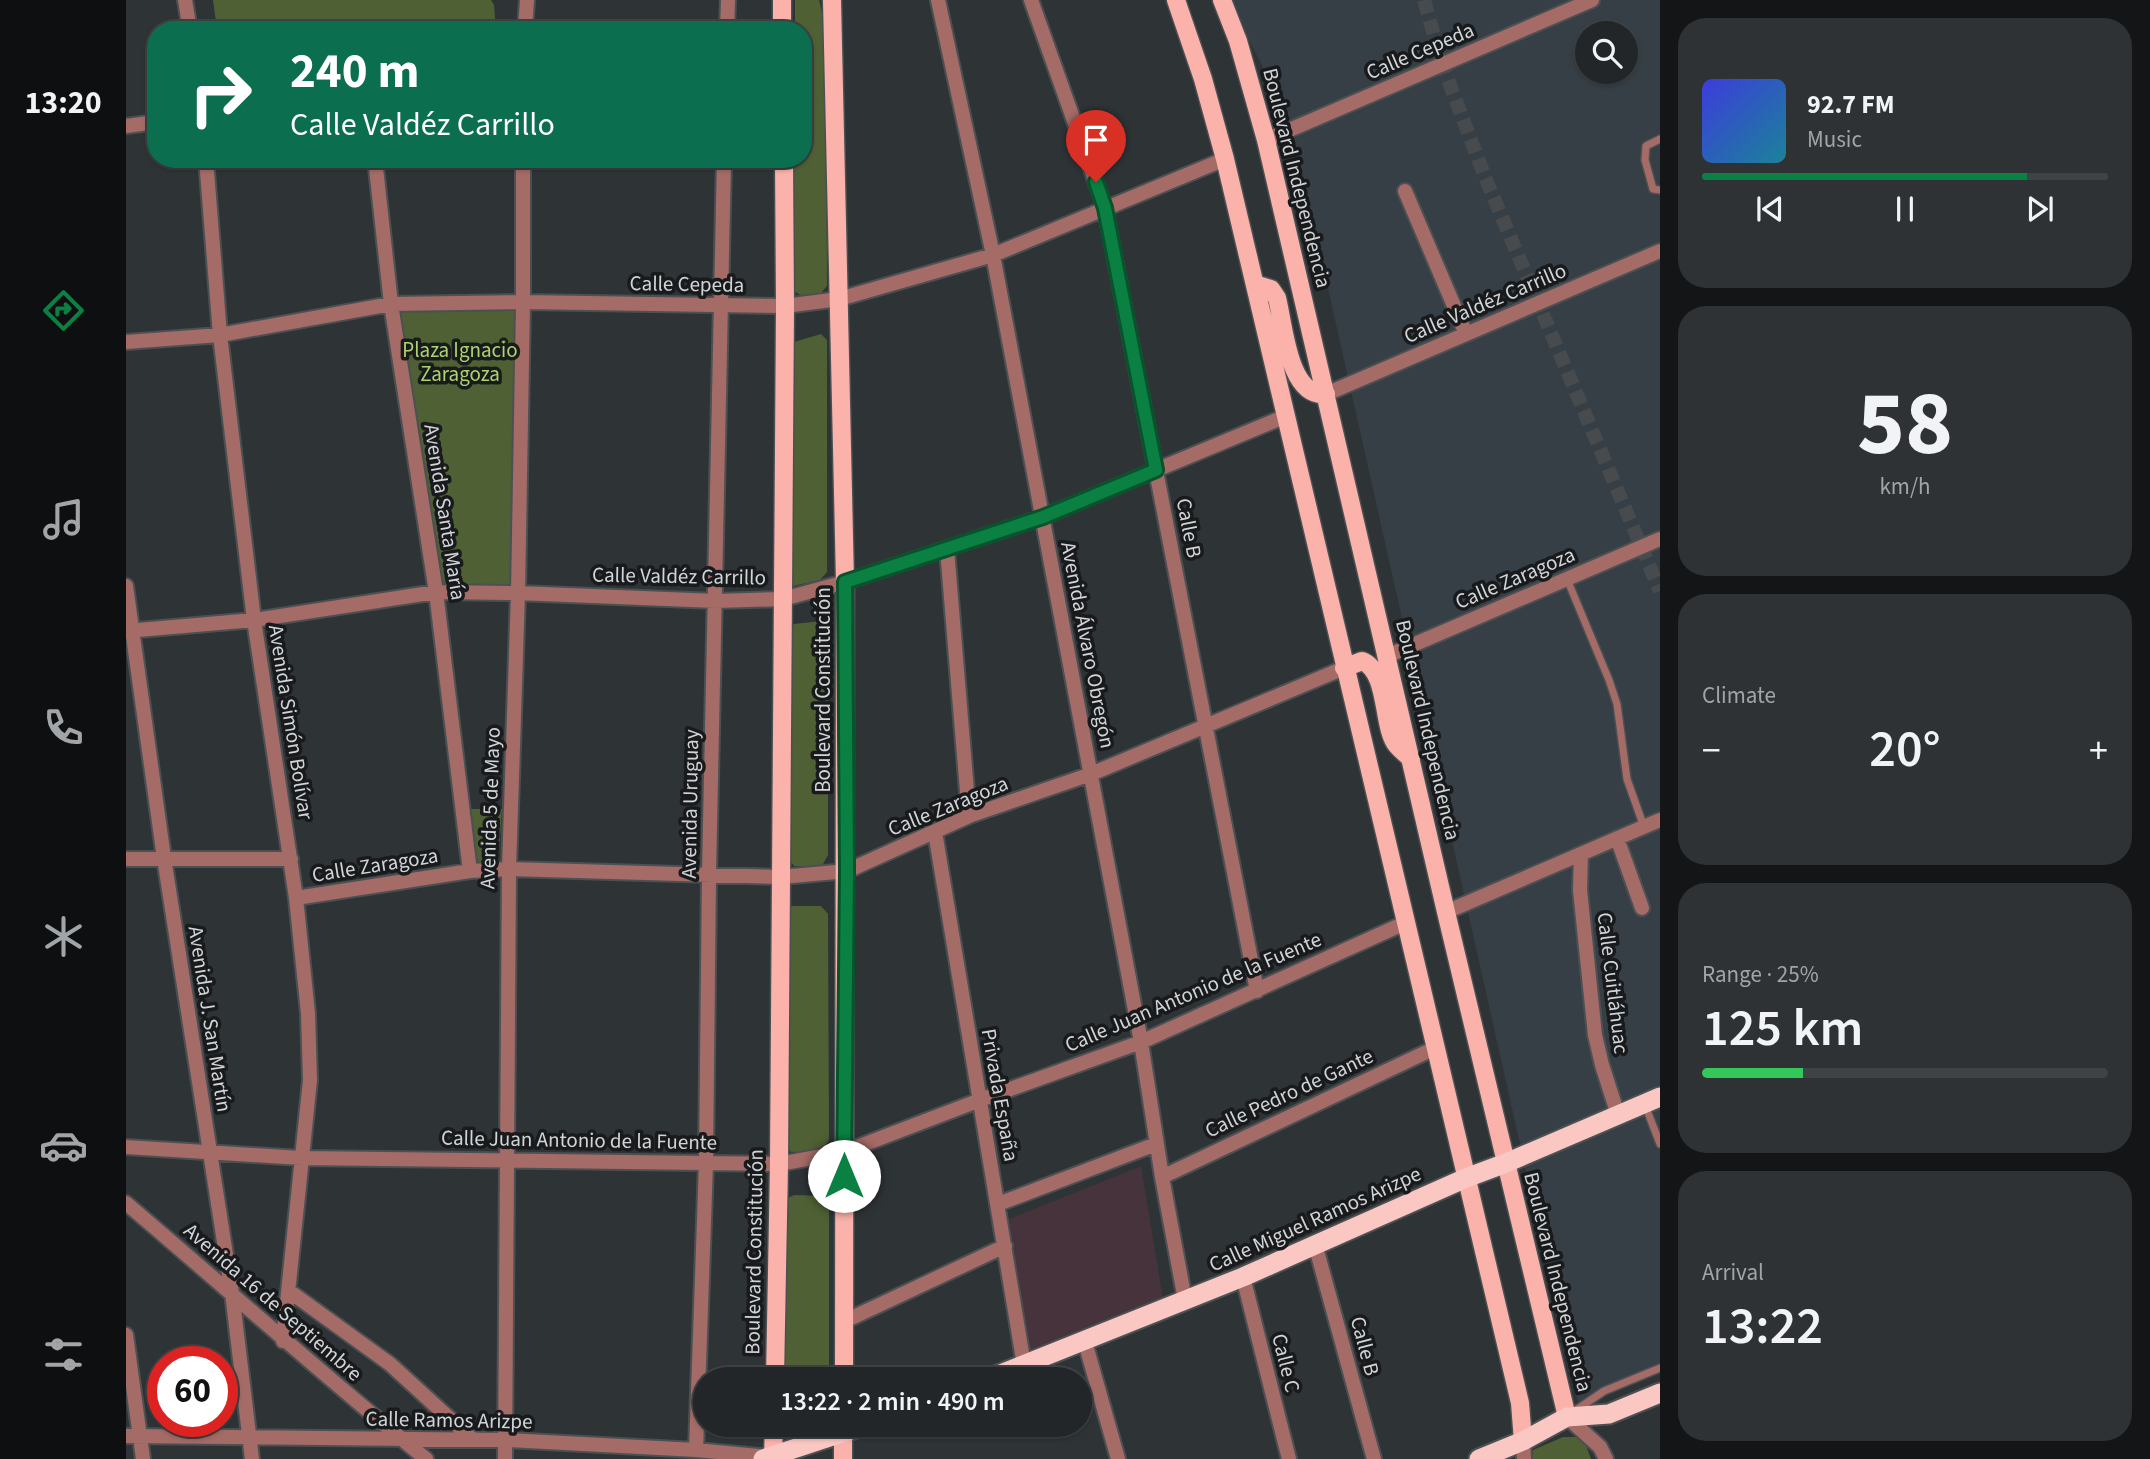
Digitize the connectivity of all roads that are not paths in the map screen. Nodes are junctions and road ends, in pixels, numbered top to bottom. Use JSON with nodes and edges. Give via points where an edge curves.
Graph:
{"nodes":[{"id":1,"x":185,"y":0,"type":"edge"},
{"id":2,"x":527,"y":0,"type":"edge"},
{"id":3,"x":728,"y":0,"type":"edge"},
{"id":4,"x":782,"y":0,"type":"edge"},
{"id":5,"x":832,"y":0,"type":"edge"},
{"id":6,"x":938,"y":0,"type":"edge"},
{"id":7,"x":1031,"y":0,"type":"edge"},
{"id":8,"x":1176,"y":0,"type":"edge"},
{"id":9,"x":1222,"y":0,"type":"edge"},
{"id":10,"x":1592,"y":0,"type":"edge"},
{"id":11,"x":188,"y":21,"type":"edge"},
{"id":12,"x":526,"y":21,"type":"edge"},
{"id":13,"x":727,"y":21,"type":"edge"},
{"id":14,"x":782,"y":21,"type":"edge"},
{"id":15,"x":147,"y":123,"type":"edge"},
{"id":16,"x":126,"y":126,"type":"edge"},
{"id":17,"x":1660,"y":139,"type":"edge"},
{"id":18,"x":1266,"y":140,"type":"junction"},
{"id":19,"x":1225,"y":159,"type":"junction"},
{"id":20,"x":207,"y":168,"type":"edge"},
{"id":21,"x":376,"y":168,"type":"edge"},
{"id":22,"x":523,"y":168,"type":"edge"},
{"id":23,"x":724,"y":168,"type":"edge"},
{"id":24,"x":783,"y":168,"type":"edge"},
{"id":25,"x":1660,"y":190,"type":"edge"},
{"id":26,"x":1405,"y":191,"type":"dead end"},
{"id":27,"x":1105,"y":208,"type":"junction"},
{"id":28,"x":1660,"y":251,"type":"edge"},
{"id":29,"x":993,"y":255,"type":"junction"},
{"id":30,"x":1255,"y":284,"type":"junction"},
{"id":31,"x":839,"y":299,"type":"junction"},
{"id":32,"x":523,"y":302,"type":"junction"},
{"id":33,"x":391,"y":304,"type":"junction"},
{"id":34,"x":720,"y":305,"type":"junction"},
{"id":35,"x":785,"y":306,"type":"junction"},
{"id":36,"x":1466,"y":334,"type":"junction"},
{"id":37,"x":220,"y":335,"type":"junction"},
{"id":38,"x":126,"y":342,"type":"edge"},
{"id":39,"x":1326,"y":394,"type":"junction"},
{"id":40,"x":1286,"y":416,"type":"junction"},
{"id":41,"x":1156,"y":470,"type":"junction"},
{"id":42,"x":1043,"y":517,"type":"junction"},
{"id":43,"x":1660,"y":539,"type":"edge"},
{"id":44,"x":947,"y":549,"type":"junction"},
{"id":45,"x":1567,"y":579,"type":"junction"},
{"id":46,"x":845,"y":582,"type":"junction"},
{"id":47,"x":126,"y":586,"type":"edge"},
{"id":48,"x":436,"y":592,"type":"junction"},
{"id":49,"x":518,"y":593,"type":"junction"},
{"id":50,"x":783,"y":599,"type":"junction"},
{"id":51,"x":716,"y":601,"type":"junction"},
{"id":52,"x":254,"y":620,"type":"junction"},
{"id":53,"x":129,"y":631,"type":"edge"},
{"id":54,"x":1387,"y":656,"type":"junction"},
{"id":55,"x":1344,"y":668,"type":"junction"},
{"id":56,"x":1205,"y":725,"type":"junction"},
{"id":57,"x":1411,"y":759,"type":"junction"},
{"id":58,"x":1091,"y":774,"type":"junction"},
{"id":59,"x":969,"y":816,"type":"junction"},
{"id":60,"x":1660,"y":820,"type":"edge"},
{"id":61,"x":1644,"y":827,"type":"junction"},
{"id":62,"x":934,"y":832,"type":"junction"},
{"id":63,"x":1617,"y":838,"type":"junction"},
{"id":64,"x":1581,"y":854,"type":"junction"},
{"id":65,"x":164,"y":858,"type":"junction"},
{"id":66,"x":126,"y":859,"type":"edge"},
{"id":67,"x":291,"y":859,"type":"junction"},
{"id":68,"x":509,"y":869,"type":"junction"},
{"id":69,"x":470,"y":871,"type":"junction"},
{"id":70,"x":847,"y":871,"type":"junction"},
{"id":71,"x":709,"y":873,"type":"junction"},
{"id":72,"x":781,"y":877,"type":"junction"},
{"id":73,"x":296,"y":898,"type":"junction"},
{"id":74,"x":1642,"y":908,"type":"dead end"},
{"id":75,"x":1446,"y":912,"type":"junction"},
{"id":76,"x":1405,"y":923,"type":"junction"},
{"id":77,"x":1257,"y":991,"type":"junction"},
{"id":78,"x":1141,"y":1042,"type":"junction"},
{"id":79,"x":1435,"y":1048,"type":"junction"},
{"id":80,"x":980,"y":1100,"type":"junction"},
{"id":81,"x":1652,"y":1101,"type":"edge"},
{"id":82,"x":1619,"y":1115,"type":"junction"},
{"id":83,"x":1156,"y":1144,"type":"junction"},
{"id":84,"x":1660,"y":1144,"type":"edge"},
{"id":85,"x":126,"y":1147,"type":"edge"},
{"id":86,"x":844,"y":1152,"type":"junction"},
{"id":87,"x":209,"y":1154,"type":"junction"},
{"id":88,"x":301,"y":1158,"type":"junction"},
{"id":89,"x":507,"y":1161,"type":"junction"},
{"id":90,"x":706,"y":1163,"type":"junction"},
{"id":91,"x":1506,"y":1163,"type":"junction"},
{"id":92,"x":779,"y":1164,"type":"junction"},
{"id":93,"x":1161,"y":1177,"type":"junction"},
{"id":94,"x":1466,"y":1178,"type":"junction"},
{"id":95,"x":126,"y":1203,"type":"edge"},
{"id":96,"x":998,"y":1204,"type":"junction"},
{"id":97,"x":1315,"y":1244,"type":"junction"},
{"id":98,"x":1005,"y":1245,"type":"junction"},
{"id":99,"x":1242,"y":1277,"type":"junction"},
{"id":100,"x":289,"y":1291,"type":"junction"},
{"id":101,"x":232,"y":1293,"type":"junction"},
{"id":102,"x":1185,"y":1300,"type":"junction"},
{"id":103,"x":845,"y":1321,"type":"junction"},
{"id":104,"x":126,"y":1335,"type":"edge"},
{"id":105,"x":283,"y":1340,"type":"junction"},
{"id":106,"x":1085,"y":1342,"type":"junction"},
{"id":107,"x":1024,"y":1365,"type":"junction"},
{"id":108,"x":775,"y":1367,"type":"edge"},
{"id":109,"x":844,"y":1367,"type":"edge"},
{"id":110,"x":1019,"y":1367,"type":"edge"},
{"id":111,"x":1660,"y":1368,"type":"edge"},
{"id":112,"x":1660,"y":1393,"type":"edge"},
{"id":113,"x":1567,"y":1416,"type":"junction"},
{"id":114,"x":133,"y":1436,"type":"edge"},
{"id":115,"x":772,"y":1437,"type":"edge"},
{"id":116,"x":822,"y":1437,"type":"edge"},
{"id":117,"x":843,"y":1437,"type":"edge"},
{"id":118,"x":249,"y":1439,"type":"junction"},
{"id":119,"x":472,"y":1439,"type":"junction"},
{"id":120,"x":402,"y":1440,"type":"junction"},
{"id":121,"x":506,"y":1440,"type":"junction"},
{"id":122,"x":696,"y":1450,"type":"junction"},
{"id":123,"x":1524,"y":1450,"type":"edge"},
{"id":124,"x":769,"y":1457,"type":"edge"},
{"id":125,"x":143,"y":1459,"type":"edge"},
{"id":126,"x":252,"y":1459,"type":"edge"},
{"id":127,"x":426,"y":1459,"type":"edge"},
{"id":128,"x":505,"y":1459,"type":"edge"},
{"id":129,"x":843,"y":1459,"type":"edge"},
{"id":130,"x":1118,"y":1459,"type":"edge"},
{"id":131,"x":1289,"y":1459,"type":"edge"},
{"id":132,"x":1374,"y":1459,"type":"edge"},
{"id":133,"x":1479,"y":1459,"type":"edge"},
{"id":134,"x":1606,"y":1459,"type":"edge"}],
"edges":[{"from":1,"to":11,"type":"street"},
{"from":2,"to":12,"type":"street"},
{"from":3,"to":13,"type":"street"},
{"from":4,"to":14,"type":"main road"},
{"from":5,"to":31,"type":"main road","name":"Boulevard Constitución"},
{"from":6,"to":29,"type":"street","name":"Avenida Álvaro Obregón"},
{"from":7,"to":27,"type":"street","name":"Calle B"},
{"from":8,"to":19,"type":"main road"},
{"from":9,"to":18,"type":"main road","name":"Boulevard Independencia"},
{"from":10,"to":18,"type":"street","name":"Calle Cepeda"},
{"from":15,"to":16,"type":"street"},
{"from":17,"to":25,"type":"lane","via":[[1646,146],[1645,160],[1653,189]]},
{"from":18,"to":39,"type":"main road","name":"Boulevard Independencia"},
{"from":19,"to":27,"type":"street","name":"Calle Cepeda"},
{"from":19,"to":30,"type":"main road"},
{"from":20,"to":37,"type":"street","name":"Avenida Simón Bolívar"},
{"from":21,"to":33,"type":"street","name":"Avenida Santa María"},
{"from":22,"to":32,"type":"street","name":"Avenida 5 de Mayo"},
{"from":23,"to":34,"type":"street","name":"Avenida Uruguay"},
{"from":24,"to":35,"type":"main road","name":"Boulevard Constitución"},
{"from":26,"to":36,"type":"street"},
{"from":27,"to":29,"type":"street","name":"Calle Cepeda"},
{"from":27,"to":41,"type":"street","name":"Calle B"},
{"from":28,"to":36,"type":"street","name":"Calle Valdéz Carrillo"},
{"from":29,"to":31,"type":"street","name":"Calle Cepeda"},
{"from":29,"to":42,"type":"street","name":"Avenida Álvaro Obregón"},
{"from":30,"to":39,"type":"main road","via":[[1271,289],[1277,298],[1297,378],[1308,390]]},
{"from":30,"to":40,"type":"main road"},
{"from":31,"to":35,"type":"street","name":"Calle Cepeda"},
{"from":31,"to":46,"type":"main road","name":"Boulevard Constitución"},
{"from":32,"to":33,"type":"street","name":"Calle Cepeda"},
{"from":32,"to":34,"type":"street","name":"Calle Cepeda"},
{"from":32,"to":49,"type":"street","name":"Avenida 5 de Mayo"},
{"from":33,"to":37,"type":"street","name":"Calle Cepeda"},
{"from":33,"to":48,"type":"street","name":"Avenida Santa María"},
{"from":34,"to":35,"type":"street","name":"Calle Cepeda"},
{"from":34,"to":51,"type":"street","name":"Avenida Uruguay"},
{"from":35,"to":50,"type":"main road","name":"Boulevard Constitución"},
{"from":36,"to":39,"type":"street","name":"Calle Valdéz Carrillo"},
{"from":37,"to":38,"type":"street","name":"Calle Cepeda"},
{"from":37,"to":52,"type":"street","name":"Avenida Simón Bolívar"},
{"from":39,"to":54,"type":"main road","name":"Boulevard Independencia"},
{"from":40,"to":41,"type":"street","name":"Calle Valdéz Carrillo"},
{"from":40,"to":55,"type":"main road"},
{"from":41,"to":42,"type":"street","name":"Calle Valdéz Carrillo"},
{"from":41,"to":56,"type":"street","name":"Calle B"},
{"from":42,"to":44,"type":"street","name":"Calle Valdéz Carrillo"},
{"from":42,"to":58,"type":"street","name":"Avenida Álvaro Obregón"},
{"from":43,"to":45,"type":"street","name":"Calle Zaragoza"},
{"from":44,"to":46,"type":"street","name":"Calle Valdéz Carrillo"},
{"from":44,"to":59,"type":"street"},
{"from":45,"to":54,"type":"street","name":"Calle Zaragoza"},
{"from":45,"to":61,"type":"lane","via":[[1617,704],[1627,779]]},
{"from":46,"to":50,"type":"street","name":"Calle Valdéz Carrillo"},
{"from":46,"to":70,"type":"main road","name":"Boulevard Constitución"},
{"from":47,"to":53,"type":"street","name":"Avenida J. San Martín"},
{"from":48,"to":49,"type":"street","name":"Calle Valdéz Carrillo"},
{"from":48,"to":52,"type":"street","name":"Calle Valdéz Carrillo"},
{"from":48,"to":69,"type":"street","name":"Avenida Santa María"},
{"from":49,"to":51,"type":"street","name":"Calle Valdéz Carrillo"},
{"from":49,"to":68,"type":"street","name":"Avenida 5 de Mayo"},
{"from":50,"to":51,"type":"street","name":"Calle Valdéz Carrillo"},
{"from":50,"to":72,"type":"main road","name":"Boulevard Constitución"},
{"from":51,"to":71,"type":"street","name":"Avenida Uruguay"},
{"from":52,"to":53,"type":"street","name":"Calle Valdéz Carrillo"},
{"from":52,"to":67,"type":"street","name":"Avenida Simón Bolívar"},
{"from":53,"to":65,"type":"street","name":"Avenida J. San Martín"},
{"from":54,"to":57,"type":"main road","name":"Boulevard Independencia"},
{"from":55,"to":56,"type":"street","name":"Calle Zaragoza"},
{"from":55,"to":57,"type":"main road","via":[[1362,661],[1373,669],[1394,743]]},
{"from":55,"to":76,"type":"main road"},
{"from":56,"to":58,"type":"street","name":"Calle Zaragoza"},
{"from":56,"to":77,"type":"street","name":"Calle B"},
{"from":57,"to":75,"type":"main road","name":"Boulevard Independencia"},
{"from":58,"to":59,"type":"street","name":"Calle Zaragoza"},
{"from":58,"to":78,"type":"street","name":"Avenida Álvaro Obregón"},
{"from":59,"to":62,"type":"street","name":"Calle Zaragoza"},
{"from":60,"to":61,"type":"street"},
{"from":61,"to":63,"type":"street"},
{"from":62,"to":70,"type":"street","name":"Calle Zaragoza"},
{"from":62,"to":80,"type":"street","name":"Privada España"},
{"from":63,"to":64,"type":"street"},
{"from":63,"to":74,"type":"street"},
{"from":64,"to":75,"type":"street"},
{"from":64,"to":82,"type":"street","name":"Calle Cuitláhuac","via":[[1580,890],[1595,1034]]},
{"from":65,"to":66,"type":"street","name":"Calle Zaragoza"},
{"from":65,"to":67,"type":"street","name":"Calle Zaragoza"},
{"from":65,"to":87,"type":"street","name":"Avenida J. San Martín"},
{"from":67,"to":73,"type":"street","name":"Avenida Simón Bolívar"},
{"from":68,"to":69,"type":"street","name":"Calle Zaragoza"},
{"from":68,"to":71,"type":"street","name":"Calle Zaragoza"},
{"from":68,"to":89,"type":"street","name":"Avenida 5 de Mayo"},
{"from":69,"to":73,"type":"street","name":"Calle Zaragoza"},
{"from":70,"to":72,"type":"street","name":"Calle Zaragoza"},
{"from":70,"to":86,"type":"main road","name":"Boulevard Constitución"},
{"from":71,"to":72,"type":"street","name":"Calle Zaragoza"},
{"from":71,"to":90,"type":"street","name":"Avenida Uruguay"},
{"from":72,"to":92,"type":"main road","name":"Boulevard Constitución"},
{"from":73,"to":88,"type":"street","name":"Avenida Simón Bolívar","via":[[310,1080]]},
{"from":75,"to":91,"type":"main road","name":"Boulevard Independencia"},
{"from":76,"to":77,"type":"street","name":"Calle Juan Antonio de la Fuente"},
{"from":76,"to":79,"type":"main road"},
{"from":77,"to":78,"type":"street","name":"Calle Juan Antonio de la Fuente"},
{"from":78,"to":80,"type":"street","name":"Calle Juan Antonio de la Fuente"},
{"from":78,"to":83,"type":"street","name":"Avenida Álvaro Obregón"},
{"from":79,"to":93,"type":"street","name":"Calle Pedro de Gante"},
{"from":79,"to":94,"type":"main road"},
{"from":80,"to":86,"type":"street","name":"Calle Juan Antonio de la Fuente"},
{"from":80,"to":96,"type":"street","name":"Privada España"},
{"from":81,"to":82,"type":"highway","name":"Calle Miguel Ramos Arizpe"},
{"from":81,"to":84,"type":"lane"},
{"from":82,"to":91,"type":"highway","name":"Calle Miguel Ramos Arizpe"},
{"from":83,"to":93,"type":"street","name":"Avenida Álvaro Obregón"},
{"from":83,"to":96,"type":"street"},
{"from":85,"to":87,"type":"street","name":"Calle Juan Antonio de la Fuente"},
{"from":86,"to":92,"type":"street","name":"Calle Juan Antonio de la Fuente"},
{"from":86,"to":103,"type":"main road","name":"Boulevard Constitución"},
{"from":87,"to":88,"type":"street","name":"Calle Juan Antonio de la Fuente"},
{"from":87,"to":101,"type":"street","name":"Avenida J. San Martín"},
{"from":88,"to":89,"type":"street","name":"Calle Juan Antonio de la Fuente"},
{"from":88,"to":100,"type":"street","name":"Avenida Simón Bolívar"},
{"from":89,"to":90,"type":"street","name":"Calle Juan Antonio de la Fuente"},
{"from":89,"to":121,"type":"street","name":"Avenida 5 de Mayo"},
{"from":90,"to":92,"type":"street","name":"Calle Juan Antonio de la Fuente"},
{"from":90,"to":122,"type":"street","name":"Avenida Uruguay"},
{"from":91,"to":94,"type":"highway","name":"Calle Miguel Ramos Arizpe"},
{"from":91,"to":113,"type":"main road","name":"Boulevard Independencia"},
{"from":92,"to":108,"type":"main road","name":"Boulevard Constitución"},
{"from":93,"to":102,"type":"street","name":"Avenida Álvaro Obregón"},
{"from":94,"to":97,"type":"highway","name":"Calle Miguel Ramos Arizpe"},
{"from":94,"to":123,"type":"main road","via":[[1520,1403]]},
{"from":95,"to":101,"type":"street","name":"Avenida 16 de Septiembre"},
{"from":96,"to":98,"type":"street","name":"Privada España"},
{"from":97,"to":99,"type":"highway","name":"Calle Miguel Ramos Arizpe"},
{"from":97,"to":132,"type":"street","name":"Calle B"},
{"from":98,"to":103,"type":"street"},
{"from":98,"to":107,"type":"street","name":"Privada España"},
{"from":99,"to":102,"type":"highway","name":"Calle Miguel Ramos Arizpe"},
{"from":99,"to":131,"type":"street","name":"Calle C"},
{"from":100,"to":105,"type":"street","name":"Avenida Simón Bolívar"},
{"from":100,"to":119,"type":"street","via":[[390,1364]]},
{"from":101,"to":105,"type":"street","name":"Avenida 16 de Septiembre"},
{"from":101,"to":118,"type":"street","name":"Avenida J. San Martín"},
{"from":102,"to":106,"type":"highway","name":"Calle Miguel Ramos Arizpe"},
{"from":103,"to":109,"type":"main road","name":"Boulevard Constitución"},
{"from":104,"to":114,"type":"street"},
{"from":105,"to":120,"type":"street","name":"Avenida 16 de Septiembre"},
{"from":106,"to":107,"type":"highway","name":"Calle Miguel Ramos Arizpe"},
{"from":106,"to":130,"type":"street"},
{"from":107,"to":110,"type":"highway","name":"Calle Miguel Ramos Arizpe"},
{"from":111,"to":113,"type":"lane","via":[[1605,1391]]},
{"from":112,"to":113,"type":"highway","via":[[1609,1414]]},
{"from":113,"to":123,"type":"highway"},
{"from":113,"to":134,"type":"street","name":"Boulevard Independencia","via":[[1600,1447]]},
{"from":114,"to":118,"type":"street","name":"Calle Ramos Arizpe"},
{"from":114,"to":125,"type":"street"},
{"from":115,"to":124,"type":"main road"},
{"from":116,"to":124,"type":"highway"},
{"from":117,"to":129,"type":"main road"},
{"from":118,"to":120,"type":"street","name":"Calle Ramos Arizpe"},
{"from":118,"to":126,"type":"street","name":"Avenida J. San Martín"},
{"from":119,"to":120,"type":"street","name":"Calle Ramos Arizpe"},
{"from":119,"to":121,"type":"street","name":"Calle Ramos Arizpe"},
{"from":120,"to":127,"type":"street","name":"Avenida 16 de Septiembre"},
{"from":121,"to":122,"type":"street","name":"Calle Ramos Arizpe"},
{"from":121,"to":128,"type":"street","name":"Avenida 5 de Mayo"},
{"from":122,"to":124,"type":"street","name":"Calle Ramos Arizpe"},
{"from":123,"to":133,"type":"highway"}]}
